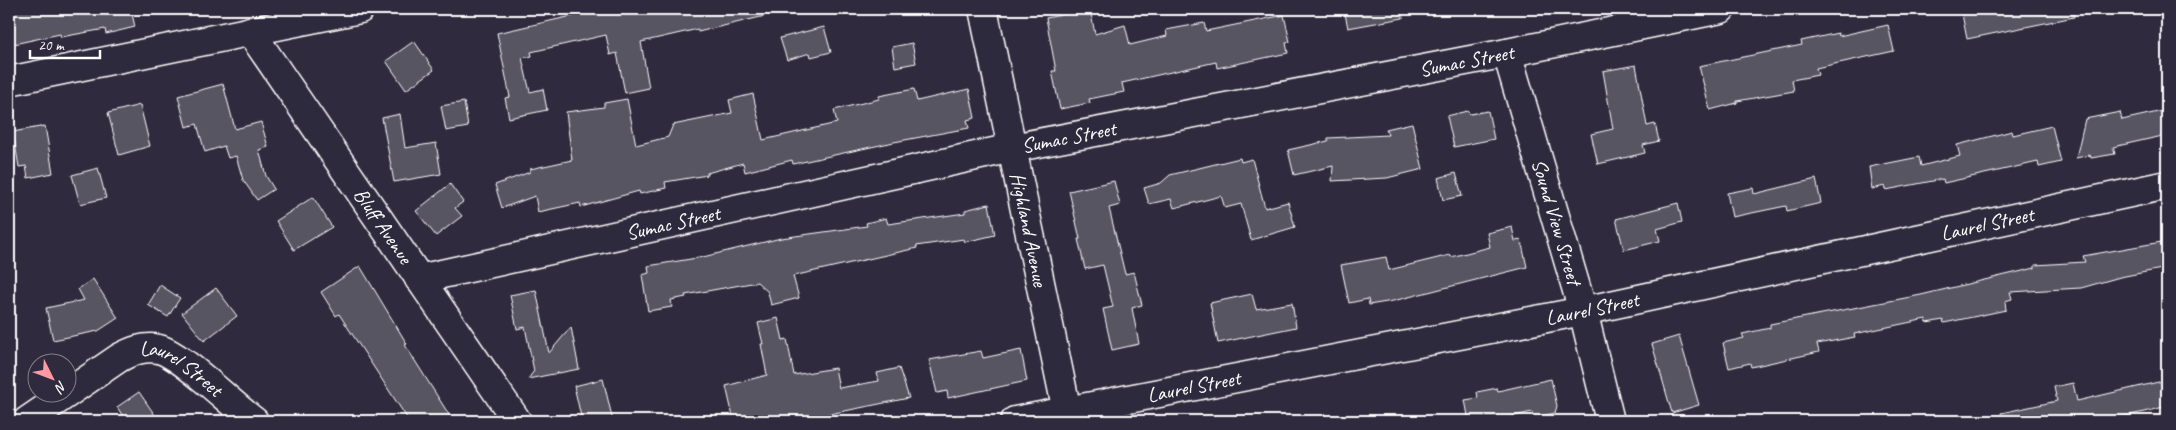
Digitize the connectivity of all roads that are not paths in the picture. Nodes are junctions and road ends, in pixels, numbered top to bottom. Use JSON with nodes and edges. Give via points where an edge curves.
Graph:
{"nodes":[{"id":1,"x":360,"y":9,"type":"edge"},
{"id":2,"x":983,"y":9,"type":"edge"},
{"id":3,"x":1721,"y":9,"type":"edge"},
{"id":4,"x":250,"y":31,"type":"junction"},
{"id":5,"x":1507,"y":53,"type":"junction"},
{"id":6,"x":9,"y":81,"type":"edge"},
{"id":7,"x":1012,"y":148,"type":"junction"},
{"id":8,"x":2167,"y":185,"type":"edge"},
{"id":9,"x":419,"y":279,"type":"junction"},
{"id":10,"x":1583,"y":311,"type":"junction"},
{"id":11,"x":1068,"y":416,"type":"edge"},
{"id":12,"x":27,"y":421,"type":"edge"},
{"id":13,"x":254,"y":421,"type":"edge"},
{"id":14,"x":517,"y":421,"type":"edge"},
{"id":15,"x":1015,"y":421,"type":"edge"},
{"id":16,"x":1610,"y":421,"type":"edge"}],
"edges":[{"from":1,"to":4,"type":"street"},
{"from":2,"to":7,"type":"street","name":"Highland Avenue"},
{"from":3,"to":5,"type":"street","name":"Sumac Street"},
{"from":4,"to":6,"type":"street"},
{"from":4,"to":9,"type":"street","name":"Bluff Avenue"},
{"from":5,"to":7,"type":"street","name":"Sumac Street"},
{"from":5,"to":10,"type":"street","name":"Sound View Street"},
{"from":7,"to":9,"type":"street","name":"Sumac Street"},
{"from":7,"to":11,"type":"street","name":"Highland Avenue"},
{"from":8,"to":10,"type":"street","name":"Laurel Street"},
{"from":9,"to":14,"type":"street","name":"Bluff Avenue"},
{"from":10,"to":11,"type":"street","name":"Laurel Street"},
{"from":10,"to":16,"type":"street","name":"Sound View Street"},
{"from":11,"to":15,"type":"street","name":"Laurel Street"},
{"from":12,"to":13,"type":"street","name":"Laurel Street","via":[[119,358],[151,348],[175,358]]}]}
